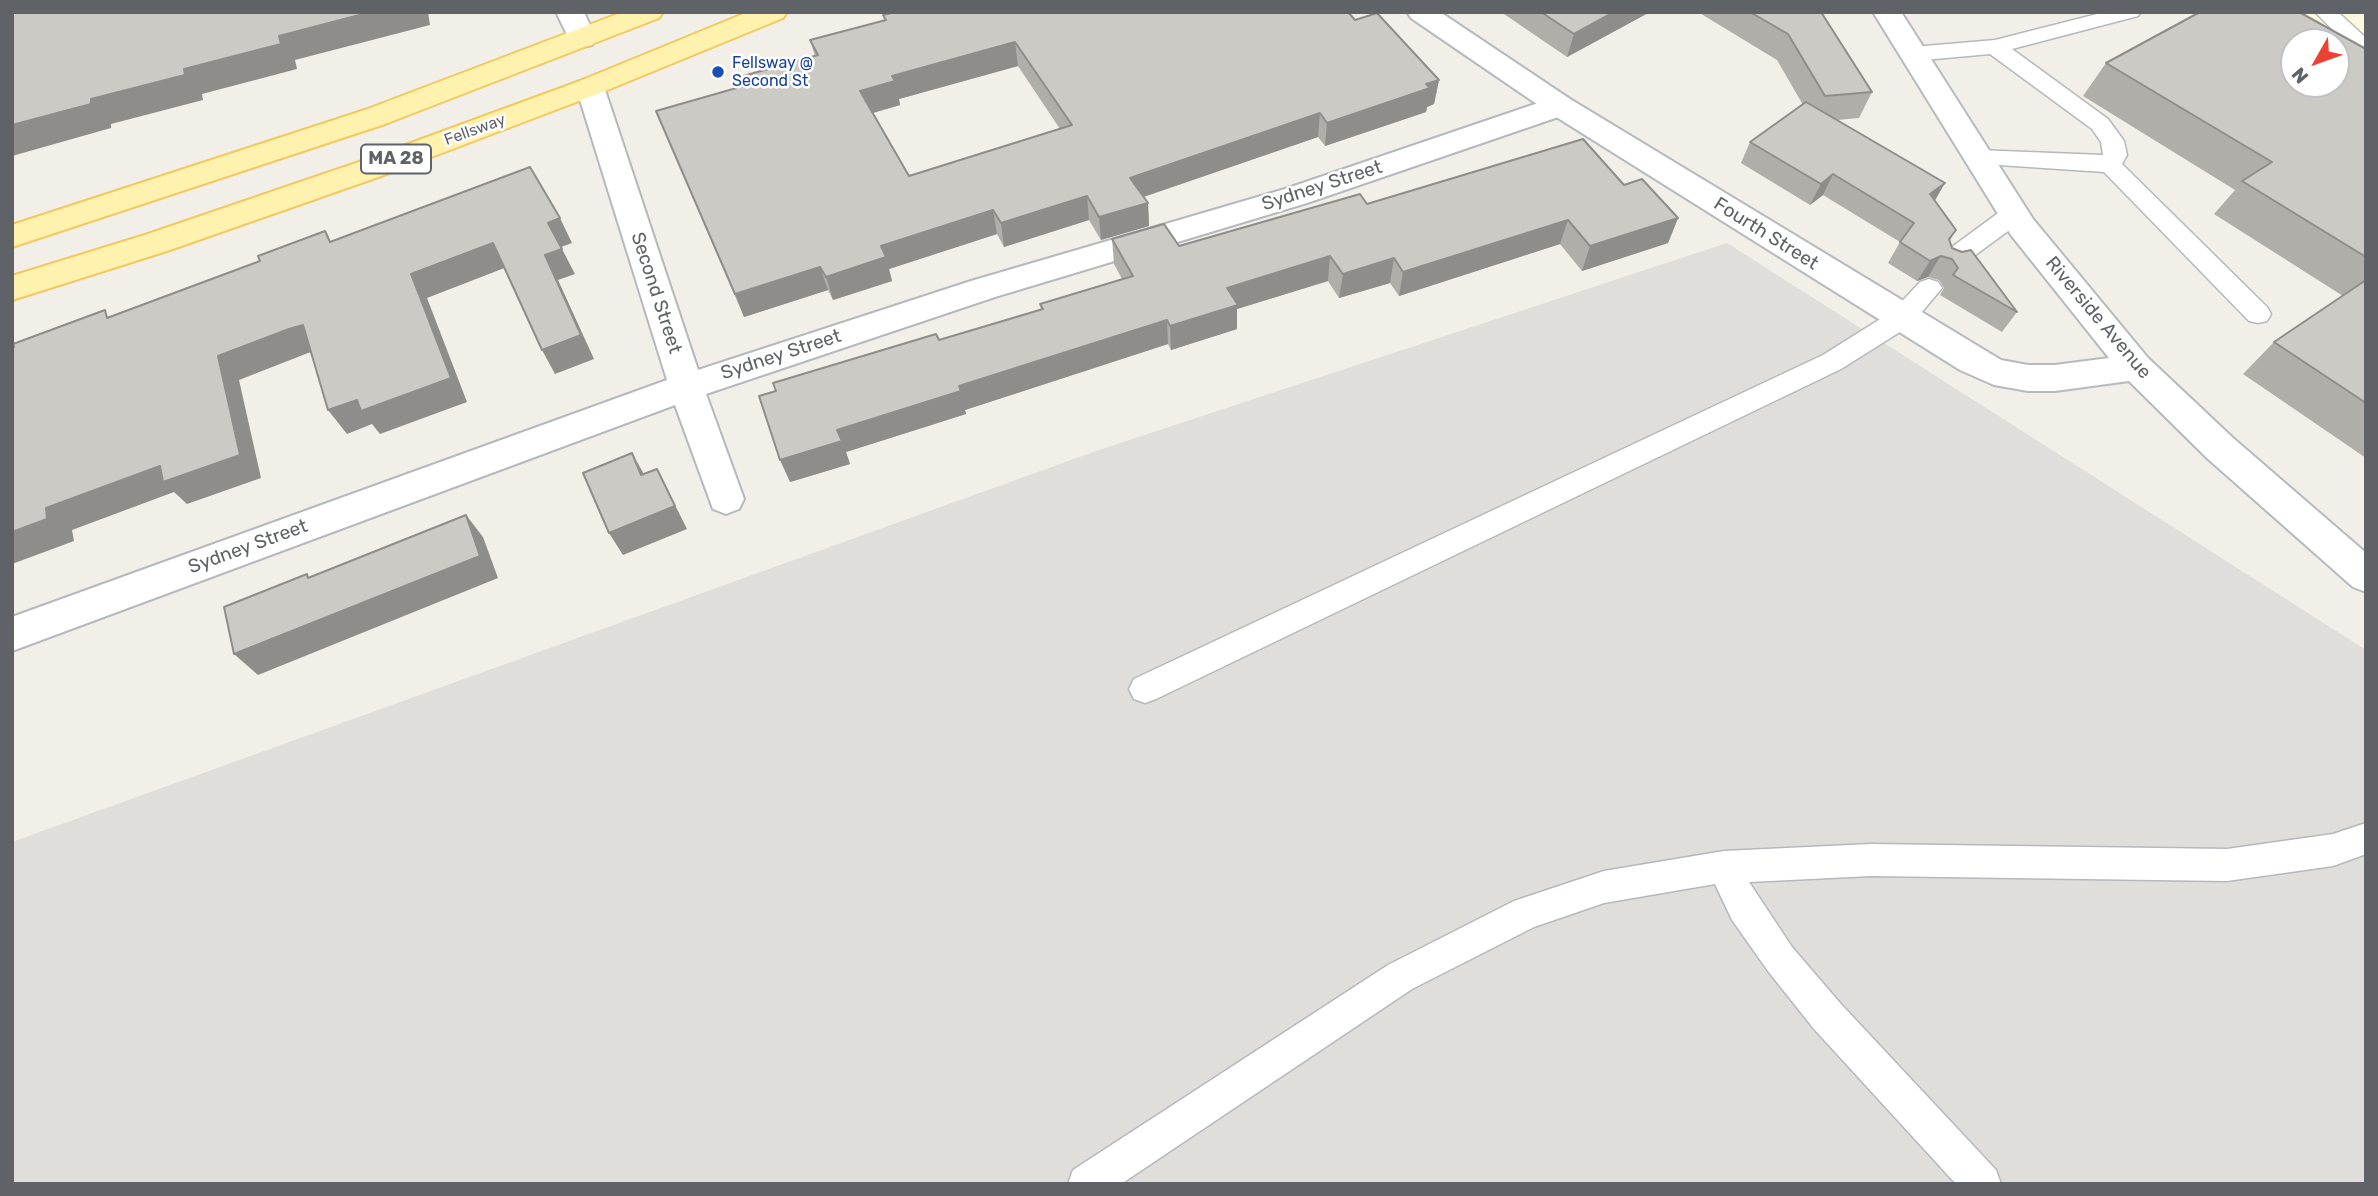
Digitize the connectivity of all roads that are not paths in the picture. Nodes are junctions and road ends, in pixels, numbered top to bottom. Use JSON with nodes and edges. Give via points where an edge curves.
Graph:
{"nodes":[{"id":1,"x":570,"y":12,"type":"edge"},
{"id":2,"x":649,"y":12,"type":"edge"},
{"id":3,"x":773,"y":12,"type":"edge"},
{"id":4,"x":1420,"y":12,"type":"edge"},
{"id":5,"x":1887,"y":12,"type":"edge"},
{"id":6,"x":2131,"y":12,"type":"edge"},
{"id":7,"x":2325,"y":12,"type":"edge"},
{"id":8,"x":582,"y":39,"type":"junction"},
{"id":9,"x":2362,"y":41,"type":"edge"},
{"id":10,"x":1995,"y":47,"type":"junction"},
{"id":11,"x":1913,"y":54,"type":"junction"},
{"id":12,"x":590,"y":87,"type":"junction"},
{"id":13,"x":1560,"y":106,"type":"junction"},
{"id":14,"x":1977,"y":158,"type":"junction"},
{"id":15,"x":2110,"y":165,"type":"junction"},
{"id":16,"x":2014,"y":214,"type":"junction"},
{"id":17,"x":12,"y":236,"type":"edge"},
{"id":18,"x":1950,"y":261,"type":"edge"},
{"id":19,"x":12,"y":288,"type":"edge"},
{"id":20,"x":1928,"y":288,"type":"dead end"},
{"id":21,"x":2258,"y":313,"type":"dead end"},
{"id":22,"x":1902,"y":318,"type":"junction"},
{"id":23,"x":2136,"y":367,"type":"junction"},
{"id":24,"x":686,"y":387,"type":"junction"},
{"id":25,"x":726,"y":499,"type":"dead end"},
{"id":26,"x":2366,"y":576,"type":"edge"},
{"id":27,"x":12,"y":634,"type":"edge"},
{"id":28,"x":1145,"y":689,"type":"dead end"},
{"id":29,"x":2366,"y":838,"type":"edge"},
{"id":30,"x":1724,"y":867,"type":"junction"},
{"id":31,"x":1087,"y":1184,"type":"edge"},
{"id":32,"x":1982,"y":1184,"type":"edge"}],
"edges":[{"from":1,"to":8,"type":"street"},
{"from":2,"to":8,"type":"main road","number":"MA 28"},
{"from":3,"to":12,"type":"main road","name":"Fellsway","number":"MA 28"},
{"from":4,"to":13,"type":"street","name":"Fourth Street"},
{"from":5,"to":11,"type":"street","name":"Riverside Avenue"},
{"from":6,"to":10,"type":"lane"},
{"from":7,"to":9,"type":"lane"},
{"from":8,"to":17,"type":"main road","number":"MA 28","via":[[375,117]]},
{"from":10,"to":11,"type":"lane"},
{"from":10,"to":15,"type":"lane","via":[[2101,124],[2112,141],[2115,155]]},
{"from":11,"to":14,"type":"street","name":"Riverside Avenue"},
{"from":12,"to":19,"type":"main road","name":"Fellsway","number":"MA 28","via":[[373,168]]},
{"from":12,"to":24,"type":"street","name":"Second Street"},
{"from":13,"to":22,"type":"street","name":"Fourth Street"},
{"from":13,"to":24,"type":"street","name":"Sydney Street","via":[[1296,196],[983,289]]},
{"from":14,"to":15,"type":"lane"},
{"from":14,"to":16,"type":"street","name":"Riverside Avenue"},
{"from":15,"to":21,"type":"lane"},
{"from":16,"to":18,"type":"lane"},
{"from":16,"to":23,"type":"street","name":"Riverside Avenue","via":[[2066,285]]},
{"from":20,"to":22,"type":"lane"},
{"from":22,"to":23,"type":"street","name":"Fourth Street","via":[[1972,361],[2011,376],[2055,378]]},
{"from":22,"to":28,"type":"lane","via":[[1832,362]]},
{"from":23,"to":26,"type":"street","name":"Riverside Avenue"},
{"from":24,"to":25,"type":"street","name":"Second Street"},
{"from":24,"to":27,"type":"street","name":"Sydney Street"},
{"from":29,"to":30,"type":"lane","via":[[2333,850],[2227,865],[1871,860]]},
{"from":30,"to":31,"type":"lane","via":[[1604,887],[1526,913],[1400,977]]},
{"from":30,"to":32,"type":"lane","via":[[1744,908],[1780,960]]}]}
